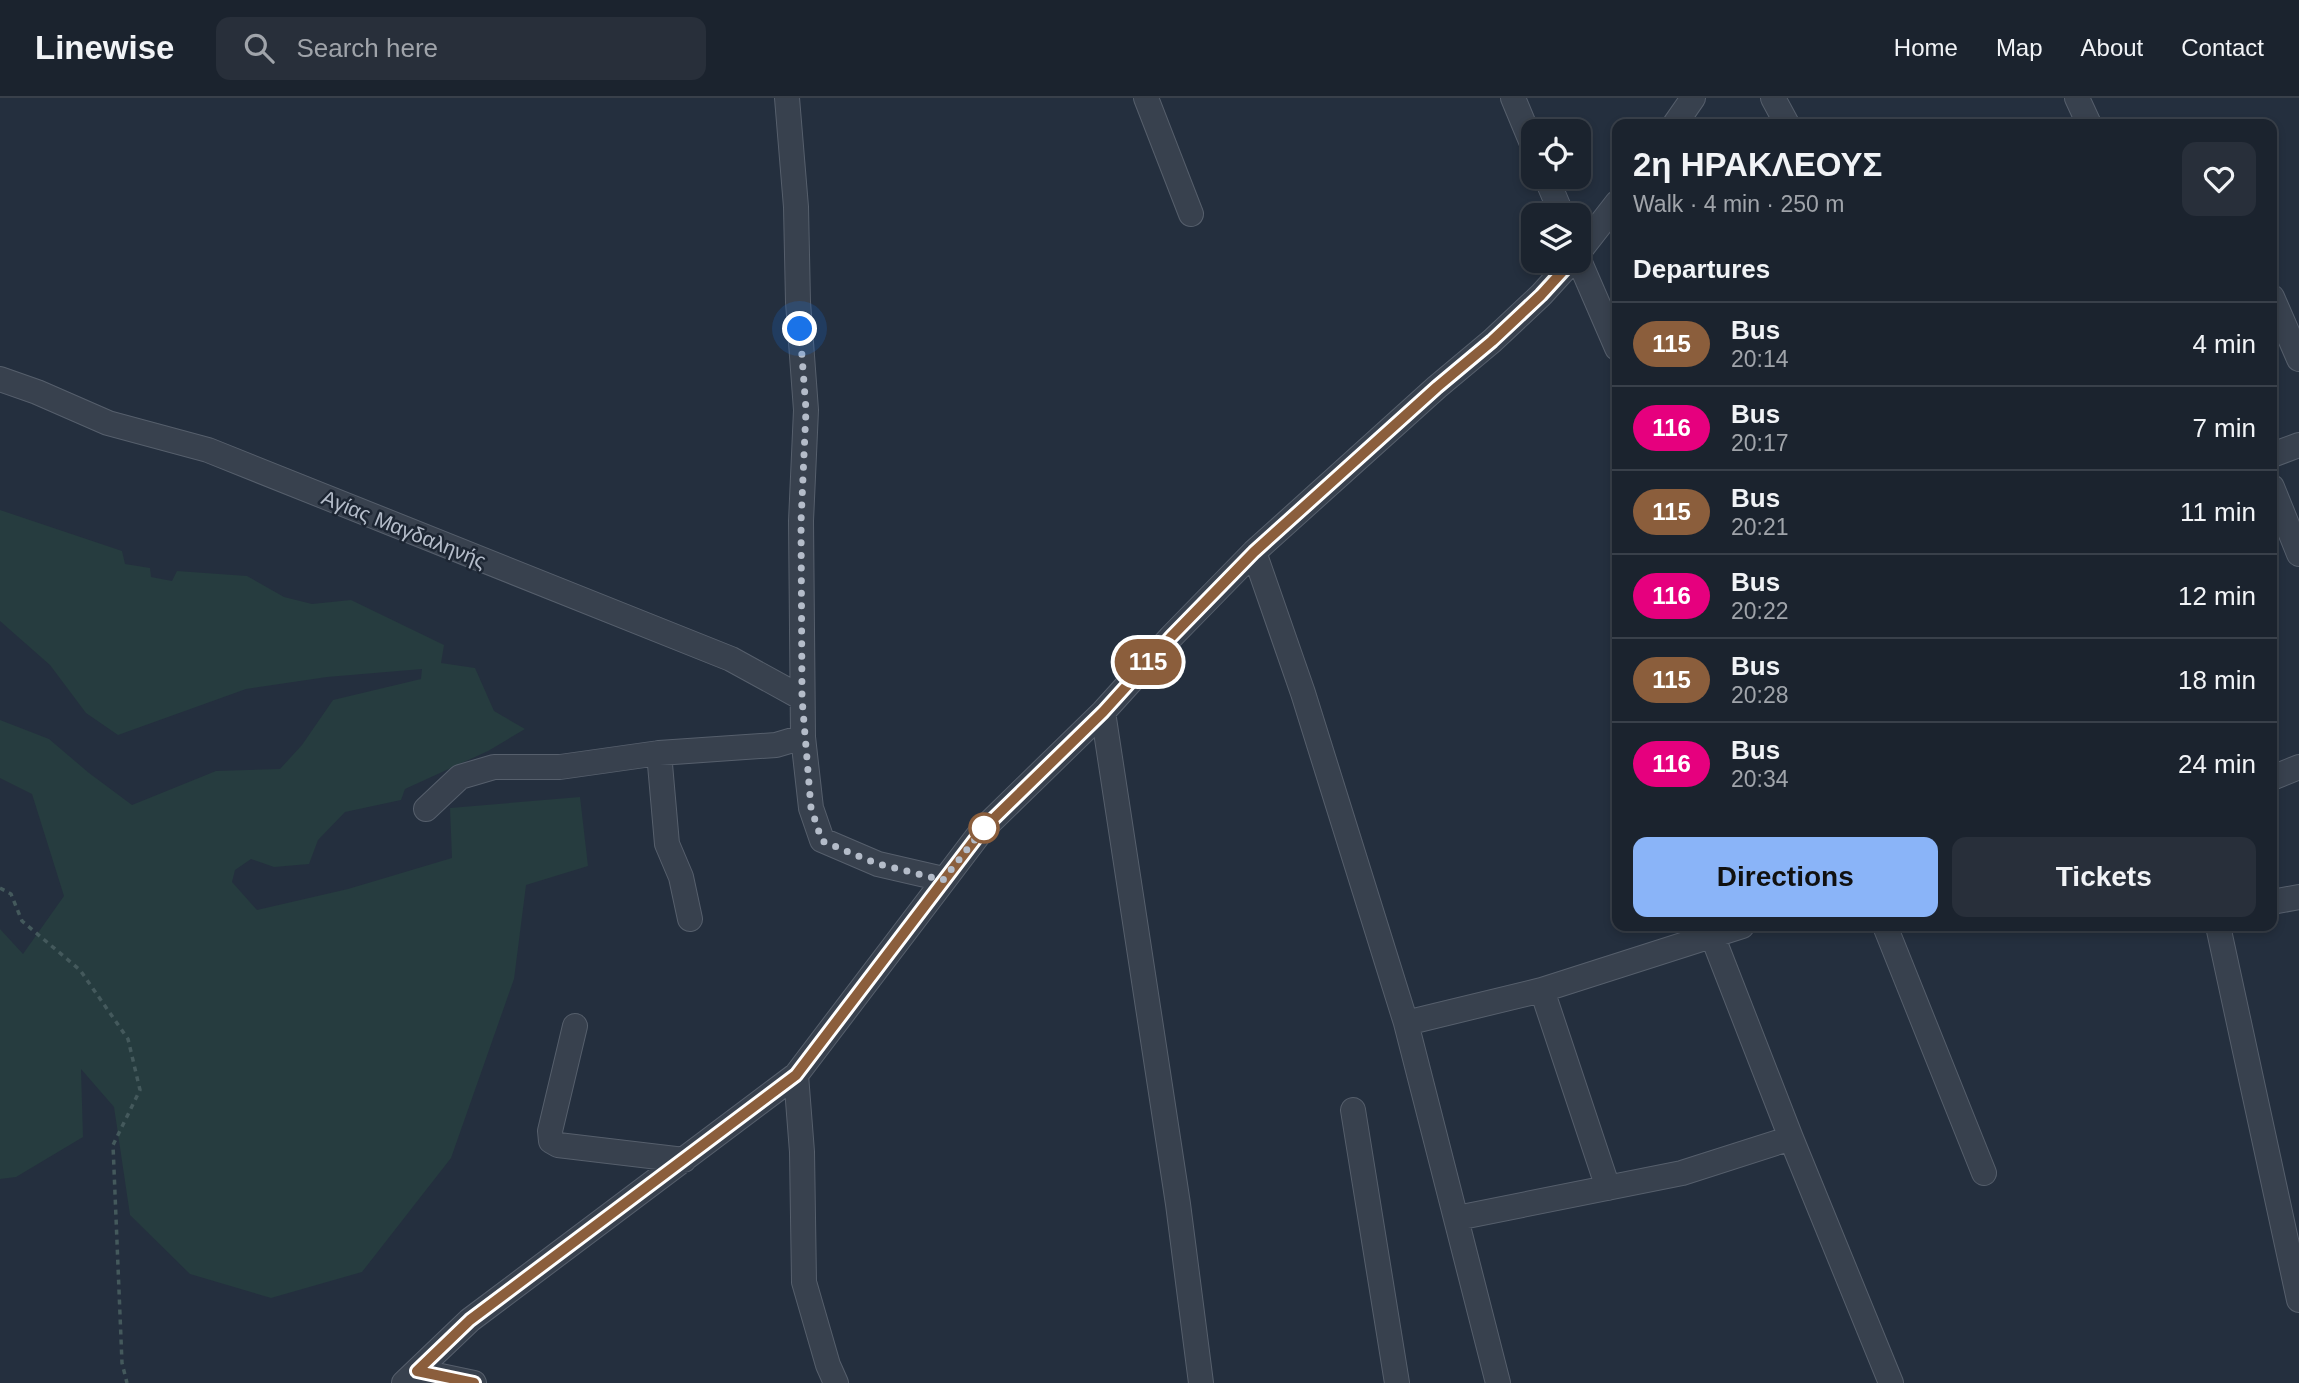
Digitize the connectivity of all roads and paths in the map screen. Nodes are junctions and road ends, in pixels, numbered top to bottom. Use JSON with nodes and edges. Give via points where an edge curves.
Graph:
{"nodes":[{"id":1,"x":787,"y":98,"type":"edge"},
{"id":2,"x":1146,"y":98,"type":"edge"},
{"id":3,"x":1513,"y":98,"type":"edge"},
{"id":4,"x":1693,"y":98,"type":"edge"},
{"id":5,"x":1773,"y":98,"type":"edge"},
{"id":6,"x":2077,"y":98,"type":"edge"},
{"id":7,"x":1522,"y":119,"type":"edge"},
{"id":8,"x":1678,"y":119,"type":"edge"},
{"id":9,"x":1784,"y":119,"type":"edge"},
{"id":10,"x":2087,"y":119,"type":"edge"},
{"id":11,"x":1612,"y":210,"type":"edge"},
{"id":12,"x":1191,"y":214,"type":"dead end"},
{"id":13,"x":1591,"y":238,"type":"edge"},
{"id":14,"x":1561,"y":273,"type":"edge"},
{"id":15,"x":1586,"y":273,"type":"edge"},
{"id":16,"x":2277,"y":308,"type":"edge"},
{"id":17,"x":1612,"y":336,"type":"edge"},
{"id":18,"x":2299,"y":359,"type":"edge"},
{"id":19,"x":0,"y":379,"type":"edge"},
{"id":20,"x":2299,"y":445,"type":"edge"},
{"id":21,"x":2277,"y":453,"type":"edge"},
{"id":22,"x":2277,"y":499,"type":"edge"},
{"id":23,"x":1254,"y":552,"type":"junction"},
{"id":24,"x":2299,"y":554,"type":"edge"},
{"id":25,"x":802,"y":698,"type":"junction"},
{"id":26,"x":1103,"y":712,"type":"junction"},
{"id":27,"x":803,"y":737,"type":"junction"},
{"id":28,"x":659,"y":752,"type":"junction"},
{"id":29,"x":2299,"y":766,"type":"edge"},
{"id":30,"x":2277,"y":776,"type":"edge"},
{"id":31,"x":426,"y":809,"type":"dead end"},
{"id":32,"x":943,"y":880,"type":"junction"},
{"id":33,"x":0,"y":888,"type":"edge"},
{"id":34,"x":2299,"y":897,"type":"edge"},
{"id":35,"x":2277,"y":901,"type":"edge"},
{"id":36,"x":690,"y":919,"type":"dead end"},
{"id":37,"x":1723,"y":931,"type":"edge"},
{"id":38,"x":1887,"y":931,"type":"edge"},
{"id":39,"x":2219,"y":931,"type":"edge"},
{"id":40,"x":1712,"y":934,"type":"junction"},
{"id":41,"x":1542,"y":990,"type":"junction"},
{"id":42,"x":1406,"y":1023,"type":"junction"},
{"id":43,"x":575,"y":1026,"type":"dead end"},
{"id":44,"x":796,"y":1075,"type":"junction"},
{"id":45,"x":1353,"y":1110,"type":"dead end"},
{"id":46,"x":1791,"y":1138,"type":"junction"},
{"id":47,"x":684,"y":1160,"type":"junction"},
{"id":48,"x":1984,"y":1173,"type":"dead end"},
{"id":49,"x":1608,"y":1188,"type":"junction"},
{"id":50,"x":1457,"y":1218,"type":"junction"},
{"id":51,"x":2299,"y":1300,"type":"edge"},
{"id":52,"x":410,"y":1377,"type":"edge"},
{"id":53,"x":127,"y":1383,"type":"edge"},
{"id":54,"x":474,"y":1383,"type":"edge"},
{"id":55,"x":836,"y":1383,"type":"edge"},
{"id":56,"x":1201,"y":1383,"type":"edge"},
{"id":57,"x":1397,"y":1383,"type":"edge"},
{"id":58,"x":1498,"y":1383,"type":"edge"},
{"id":59,"x":1891,"y":1383,"type":"edge"}],
"edges":[{"from":1,"to":25,"type":"street","via":[[806,410]]},
{"from":2,"to":12,"type":"street"},
{"from":3,"to":7,"type":"street"},
{"from":4,"to":8,"type":"street"},
{"from":5,"to":9,"type":"street"},
{"from":6,"to":10,"type":"street"},
{"from":11,"to":13,"type":"street"},
{"from":14,"to":23,"type":"street","via":[[1492,341]]},
{"from":15,"to":17,"type":"street"},
{"from":16,"to":18,"type":"street"},
{"from":19,"to":25,"type":"street","name":"Αγίας Μαγδαληνής","via":[[108,424],[208,450],[731,659]]},
{"from":20,"to":21,"type":"street"},
{"from":22,"to":24,"type":"street"},
{"from":23,"to":26,"type":"street"},
{"from":23,"to":42,"type":"street"},
{"from":25,"to":27,"type":"street"},
{"from":26,"to":32,"type":"street","via":[[983,829]]},
{"from":26,"to":56,"type":"street"},
{"from":27,"to":28,"type":"street","via":[[776,745]]},
{"from":27,"to":32,"type":"street","via":[[811,808],[822,841],[878,864]]},
{"from":28,"to":31,"type":"street","via":[[560,767],[494,767],[460,777]]},
{"from":28,"to":36,"type":"street","via":[[667,844],[681,877]]},
{"from":29,"to":30,"type":"street"},
{"from":32,"to":44,"type":"street"},
{"from":33,"to":53,"type":"path","via":[[11,894],[22,920],[80,970],[128,1039],[140,1090],[113,1145],[122,1363]]},
{"from":34,"to":35,"type":"street"},
{"from":37,"to":40,"type":"street"},
{"from":38,"to":48,"type":"street"},
{"from":39,"to":51,"type":"street"},
{"from":40,"to":41,"type":"street"},
{"from":40,"to":46,"type":"street"},
{"from":41,"to":42,"type":"street"},
{"from":41,"to":49,"type":"street"},
{"from":42,"to":50,"type":"street"},
{"from":43,"to":47,"type":"street","via":[[551,1141]]},
{"from":44,"to":47,"type":"street"},
{"from":44,"to":55,"type":"street","via":[[803,1152],[804,1282]]},
{"from":45,"to":57,"type":"street"},
{"from":46,"to":49,"type":"street","via":[[1682,1173]]},
{"from":46,"to":59,"type":"street"},
{"from":47,"to":52,"type":"street","via":[[470,1320]]},
{"from":49,"to":50,"type":"street"},
{"from":50,"to":58,"type":"street"},
{"from":52,"to":54,"type":"street"}]}
